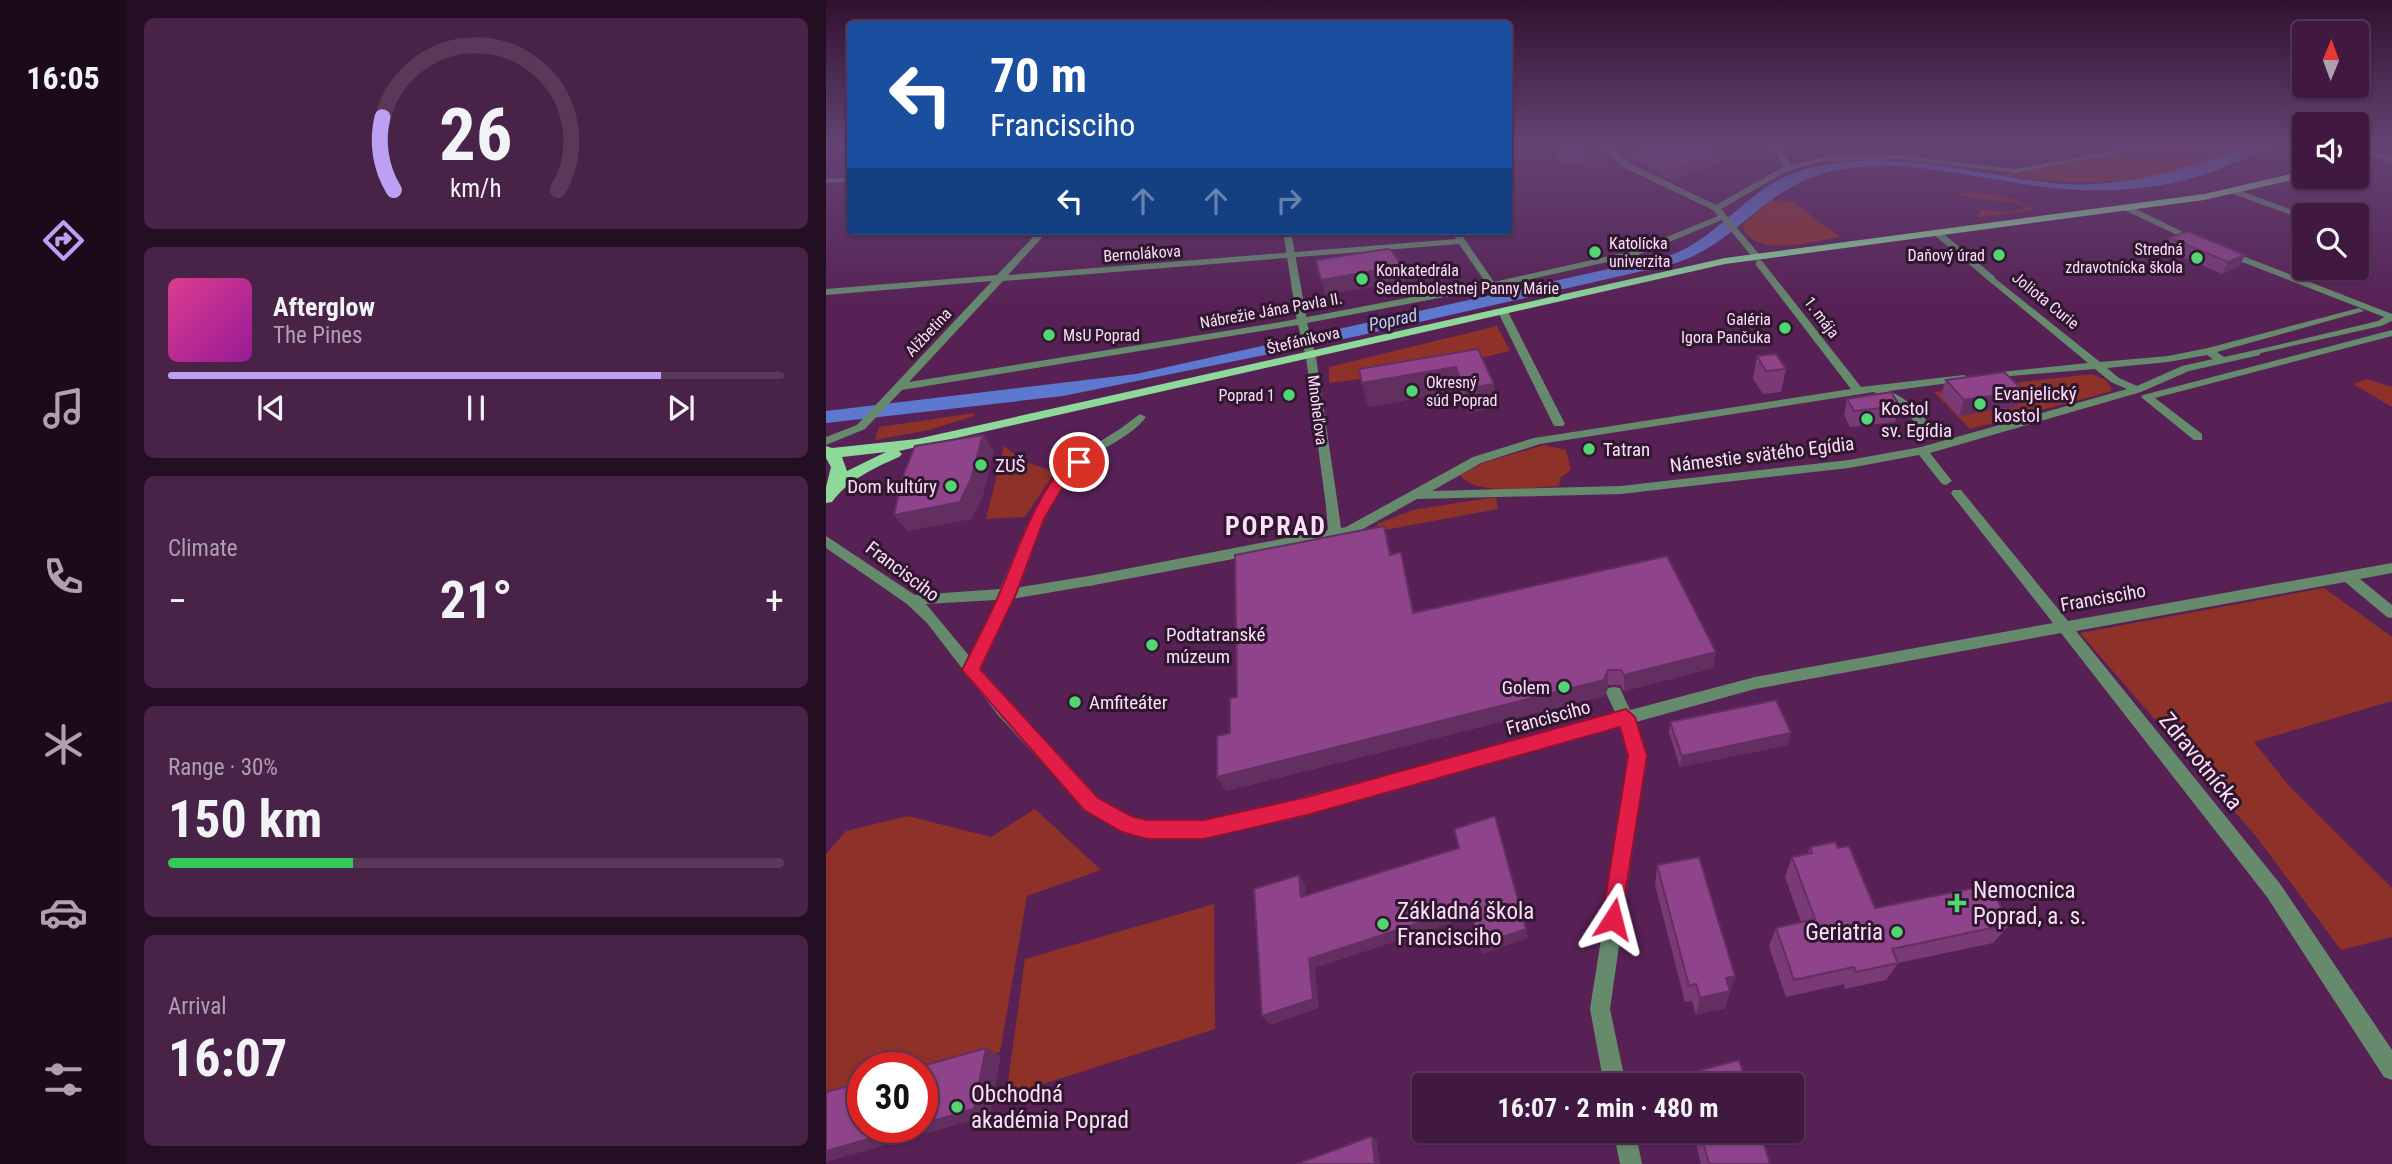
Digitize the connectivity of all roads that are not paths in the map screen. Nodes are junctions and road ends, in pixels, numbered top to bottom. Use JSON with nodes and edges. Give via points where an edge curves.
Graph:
{"nodes":[{"id":1,"x":1694,"y":200,"type":"edge"},
{"id":2,"x":1743,"y":200,"type":"edge"},
{"id":3,"x":2179,"y":200,"type":"edge"},
{"id":4,"x":2258,"y":200,"type":"edge"},
{"id":5,"x":2127,"y":208,"type":"junction"},
{"id":6,"x":2292,"y":213,"type":"edge"},
{"id":7,"x":1722,"y":215,"type":"junction"},
{"id":8,"x":1936,"y":232,"type":"junction"},
{"id":9,"x":1040,"y":235,"type":"edge"},
{"id":10,"x":1288,"y":235,"type":"edge"},
{"id":11,"x":1457,"y":235,"type":"edge"},
{"id":12,"x":1461,"y":241,"type":"junction"},
{"id":13,"x":2206,"y":245,"type":"edge"},
{"id":14,"x":2218,"y":249,"type":"edge"},
{"id":15,"x":1291,"y":257,"type":"junction"},
{"id":16,"x":1758,"y":259,"type":"junction"},
{"id":17,"x":999,"y":280,"type":"junction"},
{"id":18,"x":1492,"y":285,"type":"junction"},
{"id":19,"x":826,"y":292,"type":"edge"},
{"id":20,"x":2359,"y":311,"type":"dead end"},
{"id":21,"x":1503,"y":312,"type":"junction"},
{"id":22,"x":2392,"y":317,"type":"edge"},
{"id":23,"x":1302,"y":321,"type":"junction"},
{"id":24,"x":2392,"y":333,"type":"edge"},
{"id":25,"x":2209,"y":351,"type":"junction"},
{"id":26,"x":1310,"y":353,"type":"junction"},
{"id":27,"x":2223,"y":361,"type":"junction"},
{"id":28,"x":2097,"y":365,"type":"junction"},
{"id":29,"x":898,"y":387,"type":"junction"},
{"id":30,"x":1877,"y":389,"type":"junction"},
{"id":31,"x":2137,"y":390,"type":"junction"},
{"id":32,"x":1858,"y":391,"type":"junction"},
{"id":33,"x":1140,"y":417,"type":"dead end"},
{"id":34,"x":1925,"y":426,"type":"dead end"},
{"id":35,"x":1565,"y":436,"type":"junction"},
{"id":36,"x":2197,"y":437,"type":"dead end"},
{"id":37,"x":917,"y":444,"type":"junction"},
{"id":38,"x":828,"y":449,"type":"edge"},
{"id":39,"x":1922,"y":451,"type":"junction"},
{"id":40,"x":831,"y":492,"type":"edge"},
{"id":41,"x":1418,"y":495,"type":"junction"},
{"id":42,"x":1335,"y":535,"type":"junction"},
{"id":43,"x":826,"y":541,"type":"edge"},
{"id":44,"x":2392,"y":568,"type":"edge"},
{"id":45,"x":2347,"y":576,"type":"junction"},
{"id":46,"x":1008,"y":594,"type":"junction"},
{"id":47,"x":912,"y":600,"type":"junction"},
{"id":48,"x":2392,"y":613,"type":"edge"},
{"id":49,"x":971,"y":670,"type":"junction"},
{"id":50,"x":1614,"y":693,"type":"dead end"},
{"id":51,"x":1626,"y":717,"type":"junction"},
{"id":52,"x":2392,"y":1069,"type":"edge"},
{"id":53,"x":1613,"y":1073,"type":"edge"},
{"id":54,"x":1627,"y":1143,"type":"edge"},
{"id":55,"x":1631,"y":1164,"type":"edge"}],
"edges":[{"from":1,"to":7,"type":"street"},
{"from":2,"to":7,"type":"street","name":"Nábrežie Jána Pavla II."},
{"from":3,"to":5,"type":"main road","name":"Štefánikova"},
{"from":4,"to":6,"type":"street","name":"Štefánikova"},
{"from":5,"to":8,"type":"main road","name":"Štefánikova"},
{"from":5,"to":13,"type":"street"},
{"from":7,"to":16,"type":"street","name":"1. mája"},
{"from":7,"to":18,"type":"street","name":"Nábrežie Jána Pavla II.","via":[[1635,253]]},
{"from":8,"to":16,"type":"main road","name":"Štefánikova"},
{"from":8,"to":28,"type":"street","name":"Joliota Curie"},
{"from":9,"to":17,"type":"street","name":"Alžbetina"},
{"from":10,"to":15,"type":"street","name":"Mnoheľova"},
{"from":11,"to":12,"type":"street"},
{"from":12,"to":15,"type":"street","name":"Bernolákova"},
{"from":12,"to":18,"type":"street"},
{"from":14,"to":22,"type":"street"},
{"from":15,"to":17,"type":"street","name":"Bernolákova"},
{"from":15,"to":23,"type":"street","name":"Mnoheľova"},
{"from":16,"to":21,"type":"main road","name":"Štefánikova"},
{"from":16,"to":32,"type":"street","name":"1. mája"},
{"from":17,"to":19,"type":"street","name":"Bernolákova"},
{"from":17,"to":29,"type":"street","name":"Alžbetina"},
{"from":18,"to":23,"type":"street","name":"Nábrežie Jána Pavla II."},
{"from":20,"to":25,"type":"street","name":"Námestie svätého Egídia"},
{"from":21,"to":26,"type":"main road","name":"Štefánikova"},
{"from":21,"to":35,"type":"street"},
{"from":22,"to":27,"type":"street","name":"Námestie svätého Egídia"},
{"from":23,"to":26,"type":"street","name":"Mnoheľova"},
{"from":23,"to":29,"type":"street","name":"Nábrežie Jána Pavla II."},
{"from":24,"to":36,"type":"street","via":[[2147,397]]},
{"from":25,"to":27,"type":"street"},
{"from":25,"to":28,"type":"street","name":"Námestie svätého Egídia"},
{"from":26,"to":37,"type":"main road","name":"Štefánikova"},
{"from":26,"to":42,"type":"street","name":"Mnoheľova"},
{"from":27,"to":31,"type":"street","name":"Námestie svätého Egídia","via":[[2186,368]]},
{"from":28,"to":30,"type":"street","name":"Námestie svätého Egídia"},
{"from":28,"to":31,"type":"street","name":"Joliota Curie"},
{"from":29,"to":38,"type":"street","name":"Alžbetina","via":[[861,427]]},
{"from":30,"to":32,"type":"street","name":"Námestie svätého Egídia"},
{"from":30,"to":34,"type":"street","via":[[1901,400]]},
{"from":31,"to":39,"type":"street","name":"Námestie svätého Egídia"},
{"from":32,"to":35,"type":"street","name":"Námestie svätého Egídia"},
{"from":33,"to":46,"type":"street","via":[[1067,472],[1037,519]]},
{"from":35,"to":41,"type":"street","name":"Námestie svätého Egídia","via":[[1477,460]]},
{"from":37,"to":38,"type":"main road","name":"Štefánikova"},
{"from":37,"to":40,"type":"main road","name":"Štefánikova","via":[[870,464]]},
{"from":38,"to":40,"type":"main road","via":[[840,467]]},
{"from":39,"to":41,"type":"street","name":"Námestie svätého Egídia","via":[[1849,464],[1621,490]]},
{"from":39,"to":52,"type":"street","name":"Zdravotnícka","via":[[2238,842]]},
{"from":41,"to":42,"type":"street","name":"Námestie svätého Egídia"},
{"from":42,"to":46,"type":"street","name":"Námestie svätého Egídia"},
{"from":43,"to":47,"type":"street","name":"Francisciho"},
{"from":44,"to":45,"type":"street","name":"Francisciho"},
{"from":45,"to":48,"type":"street"},
{"from":45,"to":51,"type":"street","name":"Francisciho","via":[[1755,683]]},
{"from":46,"to":47,"type":"street","name":"Námestie svätého Egídia"},
{"from":46,"to":49,"type":"street"},
{"from":47,"to":49,"type":"street","name":"Francisciho"},
{"from":49,"to":51,"type":"street","name":"Francisciho","via":[[1091,804],[1120,821],[1147,829],[1228,825]]},
{"from":50,"to":51,"type":"street"},
{"from":51,"to":53,"type":"street","via":[[1638,756],[1600,1009]]},
{"from":54,"to":55,"type":"street"}]}
